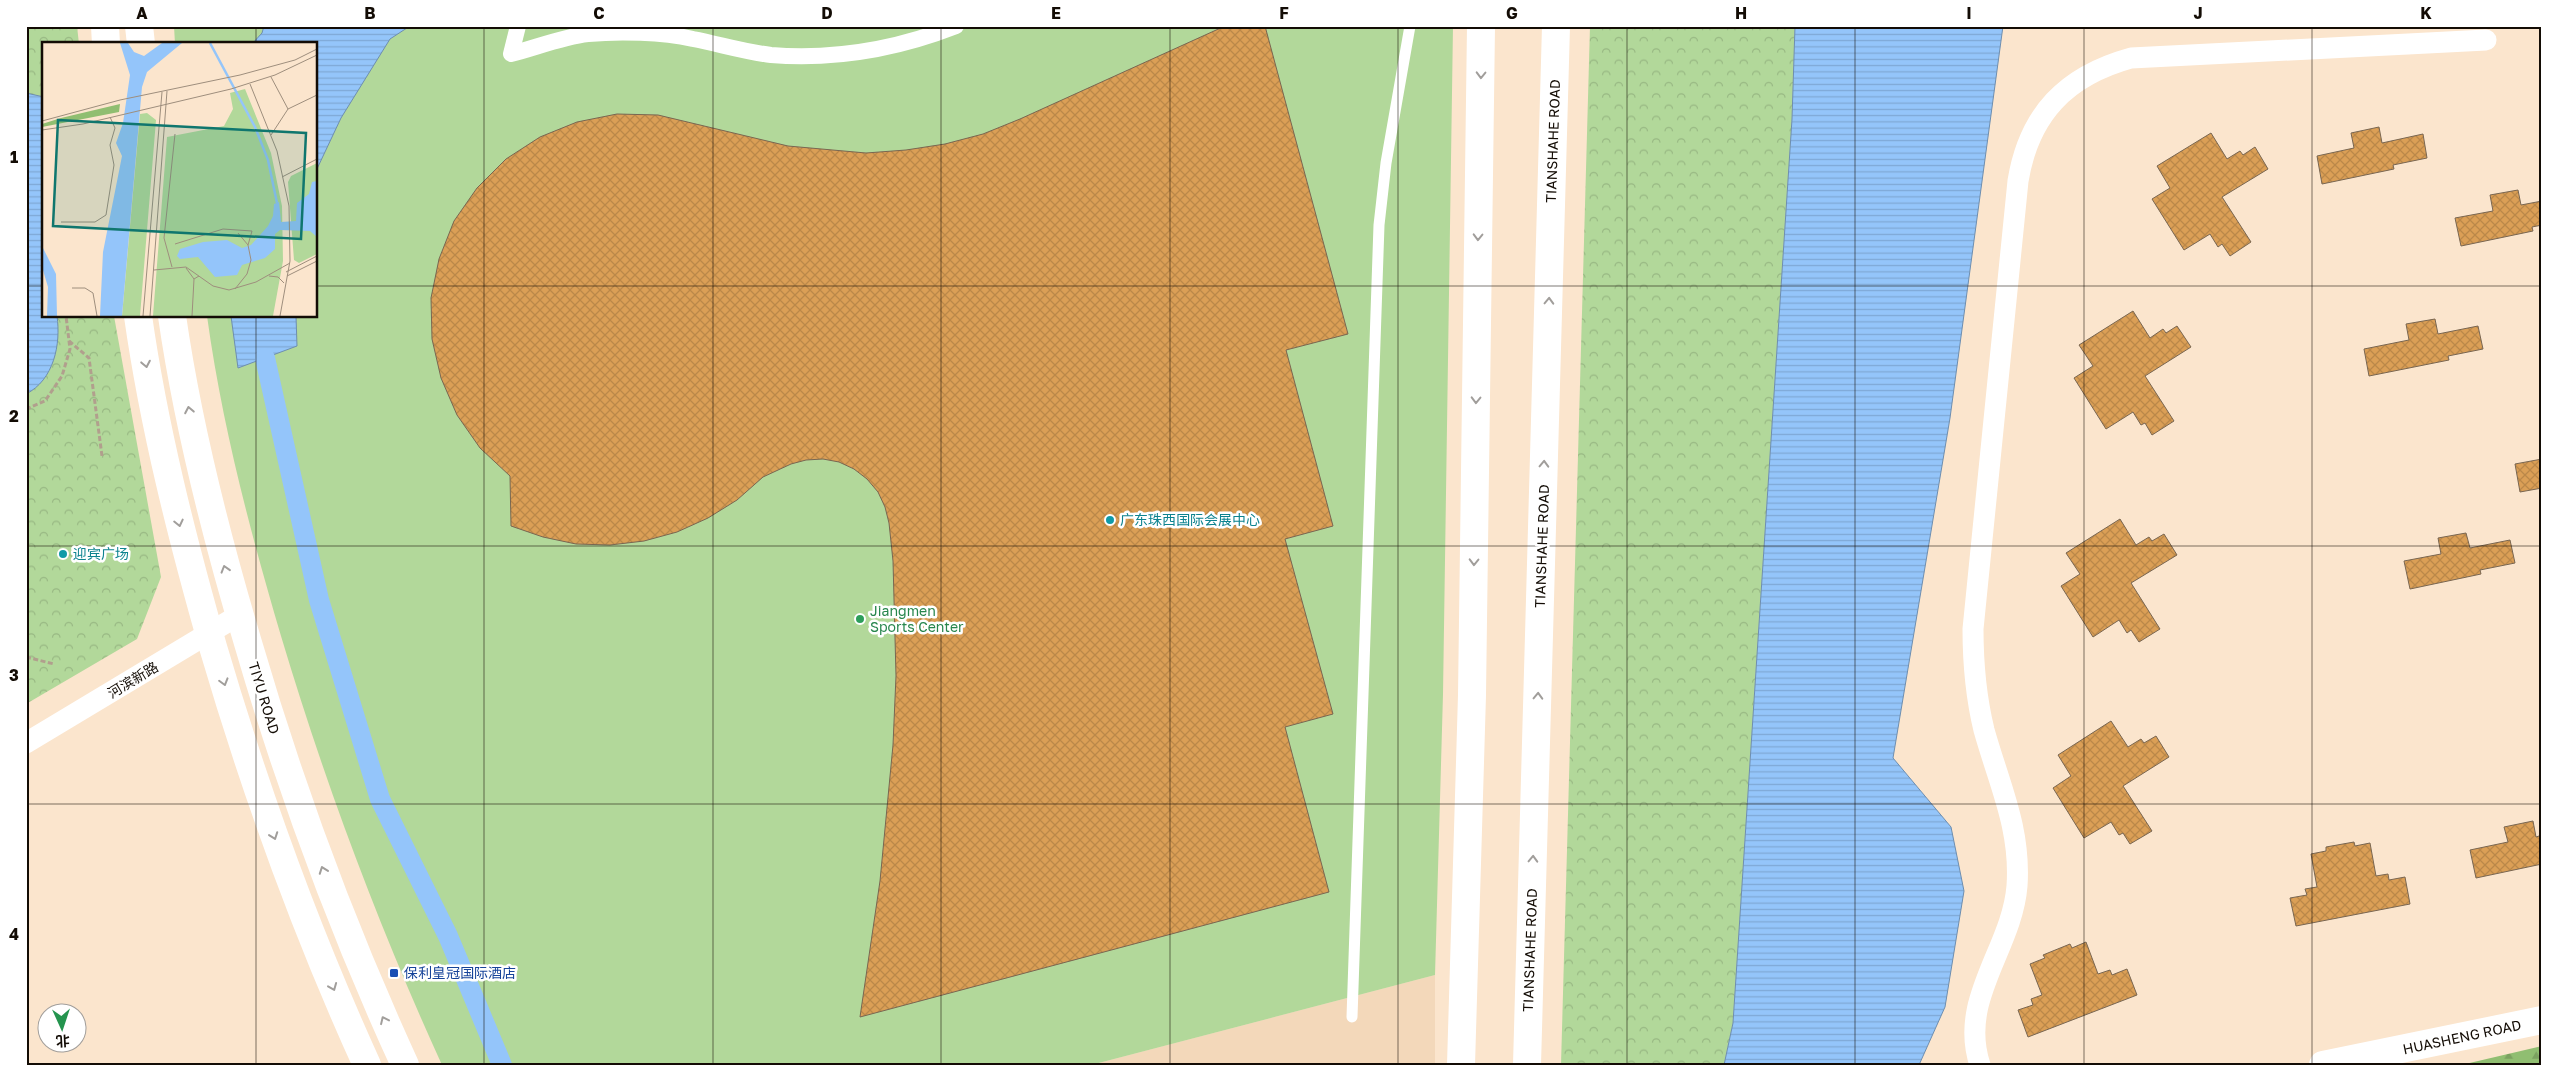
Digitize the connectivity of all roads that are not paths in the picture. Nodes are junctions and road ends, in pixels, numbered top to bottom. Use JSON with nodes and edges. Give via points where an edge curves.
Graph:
{"nodes":[{"id":1,"x":105,"y":26,"type":"edge"},
{"id":2,"x":518,"y":26,"type":"edge"},
{"id":3,"x":657,"y":26,"type":"edge"},
{"id":4,"x":956,"y":26,"type":"edge"},
{"id":5,"x":1410,"y":26,"type":"edge"},
{"id":6,"x":1481,"y":26,"type":"edge"},
{"id":7,"x":1556,"y":26,"type":"edge"},
{"id":8,"x":671,"y":35,"type":"junction"},
{"id":9,"x":2486,"y":40,"type":"dead end"},
{"id":10,"x":106,"y":42,"type":"edge"},
{"id":11,"x":138,"y":318,"type":"edge"},
{"id":12,"x":172,"y":318,"type":"edge"},
{"id":13,"x":239,"y":615,"type":"junction"},
{"id":14,"x":210,"y":635,"type":"junction"},
{"id":15,"x":26,"y":743,"type":"edge"},
{"id":16,"x":1352,"y":1017,"type":"dead end"},
{"id":17,"x":2542,"y":1020,"type":"edge"},
{"id":18,"x":362,"y":1061,"type":"edge"},
{"id":19,"x":405,"y":1065,"type":"edge"},
{"id":20,"x":1461,"y":1065,"type":"edge"},
{"id":21,"x":1527,"y":1065,"type":"edge"},
{"id":22,"x":1980,"y":1065,"type":"edge"},
{"id":23,"x":2324,"y":1065,"type":"edge"}],
"edges":[{"from":1,"to":10,"type":"main road"},
{"from":2,"to":8,"type":"street","via":[[511,54],[587,34]]},
{"from":3,"to":8,"type":"street"},
{"from":4,"to":8,"type":"street","via":[[889,48],[810,56],[770,54]]},
{"from":5,"to":16,"type":"lane","via":[[1386,163],[1379,225]]},
{"from":6,"to":20,"type":"main road","one_way":true,"via":[[1472,695]]},
{"from":21,"to":7,"type":"main road","name":"TIANSHAHE ROAD","one_way":true},
{"from":9,"to":22,"type":"street","via":[[2131,58],[2102,67],[2076,81],[2047,108],[2027,142],[2018,181],[1973,629],[1978,707],[2009,807],[2018,860],[2011,915],[1984,980],[1976,1011]]},
{"from":11,"to":14,"type":"main road","one_way":true,"via":[[162,449],[188,562]]},
{"from":13,"to":12,"type":"main road","name":"TIYU ROAD","one_way":true,"via":[[195,442]]},
{"from":13,"to":14,"type":"street","name":"河滨新路"},
{"from":19,"to":13,"type":"main road","name":"TIYU ROAD","one_way":true,"via":[[325,876],[276,740]]},
{"from":14,"to":15,"type":"street","name":"河滨新路"},
{"from":14,"to":18,"type":"main road","one_way":true,"via":[[244,750],[290,879]]},
{"from":17,"to":23,"type":"main road","name":"HUASHENG ROAD"}]}
